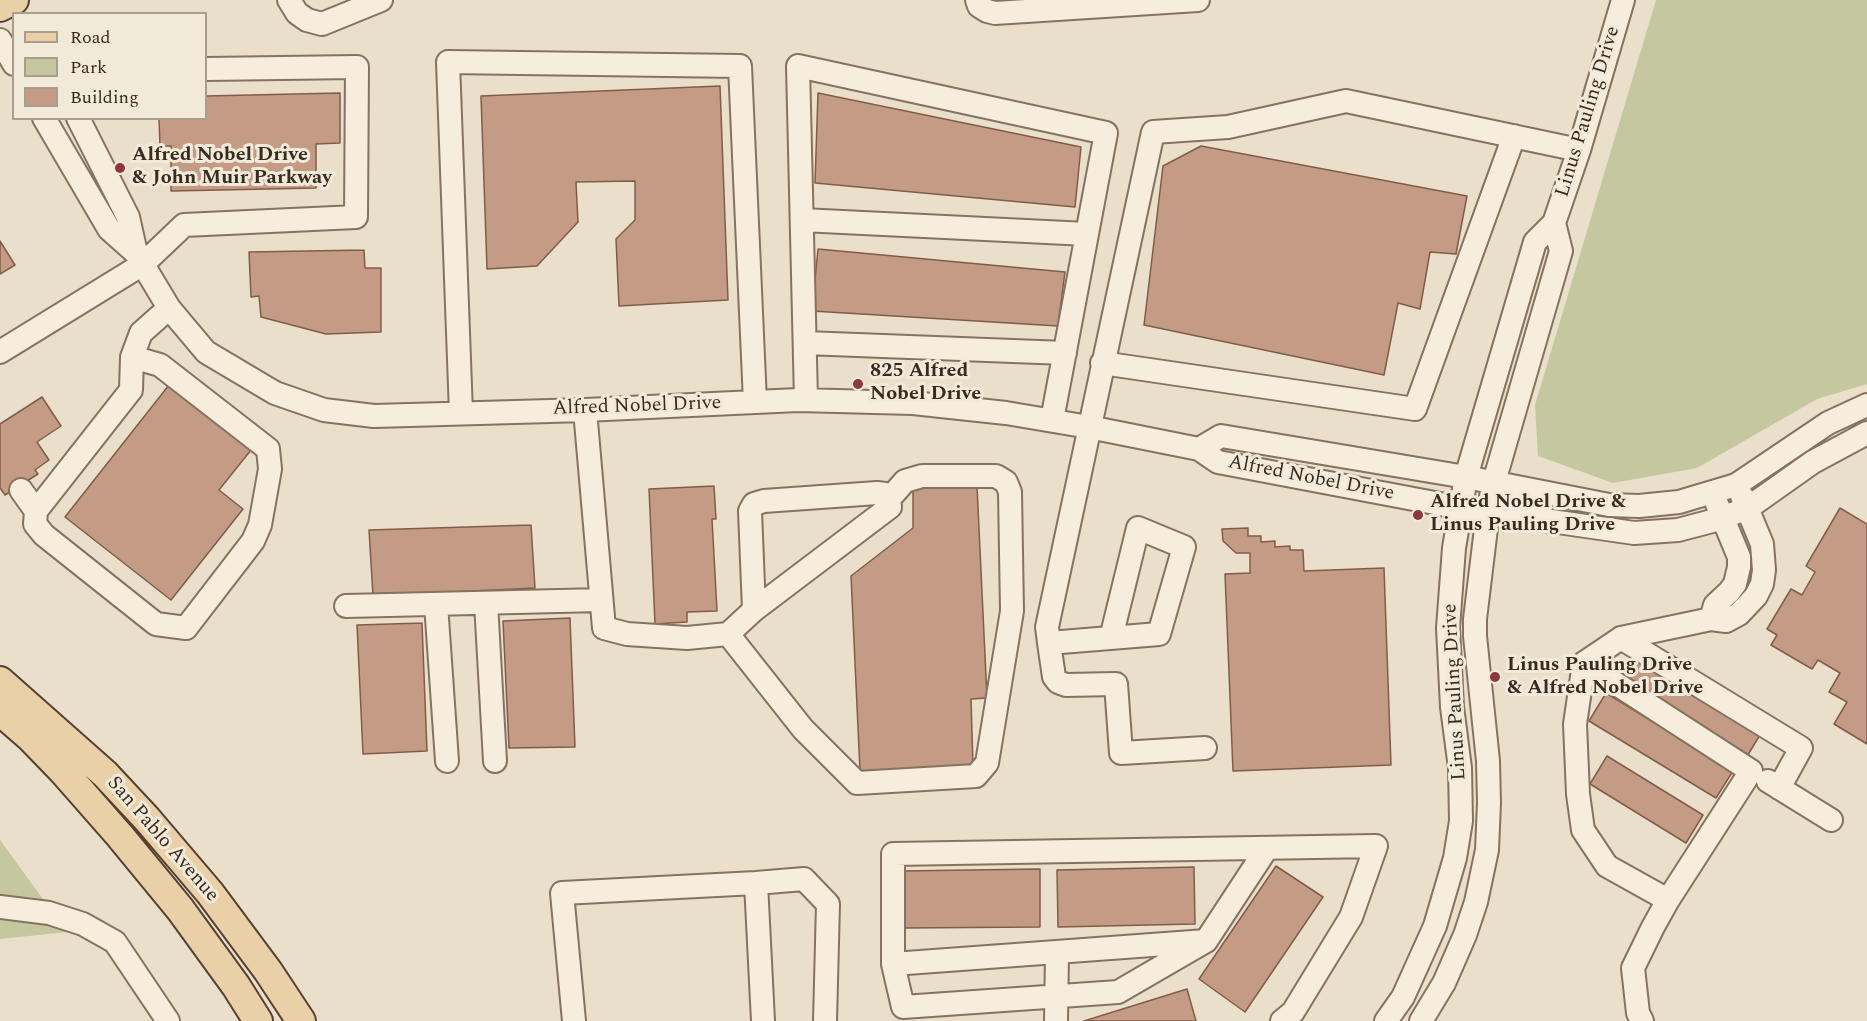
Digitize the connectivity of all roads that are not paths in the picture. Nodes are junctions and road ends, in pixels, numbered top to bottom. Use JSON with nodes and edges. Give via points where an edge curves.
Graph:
{"nodes":[{"id":1,"x":15,"y":0,"type":"edge"},
{"id":2,"x":289,"y":0,"type":"edge"},
{"id":3,"x":381,"y":0,"type":"edge"},
{"id":4,"x":977,"y":0,"type":"edge"},
{"id":5,"x":1198,"y":0,"type":"edge"},
{"id":6,"x":1623,"y":0,"type":"edge"},
{"id":7,"x":0,"y":7,"type":"edge"},
{"id":8,"x":0,"y":40,"type":"edge"},
{"id":9,"x":12,"y":61,"type":"edge"},
{"id":10,"x":207,"y":69,"type":"edge"},
{"id":11,"x":45,"y":120,"type":"edge"},
{"id":12,"x":85,"y":121,"type":"edge"},
{"id":13,"x":1514,"y":136,"type":"junction"},
{"id":14,"x":1579,"y":150,"type":"junction"},
{"id":15,"x":802,"y":220,"type":"junction"},
{"id":16,"x":1554,"y":223,"type":"junction"},
{"id":17,"x":1087,"y":234,"type":"junction"},
{"id":18,"x":139,"y":258,"type":"junction"},
{"id":19,"x":169,"y":308,"type":"junction"},
{"id":20,"x":805,"y":343,"type":"junction"},
{"id":21,"x":0,"y":352,"type":"edge"},
{"id":22,"x":1065,"y":353,"type":"junction"},
{"id":23,"x":132,"y":357,"type":"junction"},
{"id":24,"x":1102,"y":363,"type":"junction"},
{"id":25,"x":806,"y":400,"type":"junction"},
{"id":26,"x":755,"y":402,"type":"junction"},
{"id":27,"x":1867,"y":405,"type":"edge"},
{"id":28,"x":585,"y":410,"type":"junction"},
{"id":29,"x":461,"y":413,"type":"junction"},
{"id":30,"x":1052,"y":420,"type":"junction"},
{"id":31,"x":1089,"y":426,"type":"junction"},
{"id":32,"x":1867,"y":433,"type":"edge"},
{"id":33,"x":1199,"y":449,"type":"junction"},
{"id":34,"x":1466,"y":477,"type":"junction"},
{"id":35,"x":1494,"y":482,"type":"junction"},
{"id":36,"x":1736,"y":485,"type":"junction"},
{"id":37,"x":21,"y":490,"type":"dead end"},
{"id":38,"x":1711,"y":492,"type":"junction"},
{"id":39,"x":889,"y":499,"type":"junction"},
{"id":40,"x":1461,"y":508,"type":"junction"},
{"id":41,"x":1748,"y":508,"type":"junction"},
{"id":42,"x":36,"y":511,"type":"junction"},
{"id":43,"x":1488,"y":512,"type":"junction"},
{"id":44,"x":1722,"y":517,"type":"junction"},
{"id":45,"x":601,"y":600,"type":"junction"},
{"id":46,"x":486,"y":603,"type":"junction"},
{"id":47,"x":436,"y":604,"type":"junction"},
{"id":48,"x":346,"y":606,"type":"dead end"},
{"id":49,"x":754,"y":610,"type":"junction"},
{"id":50,"x":1711,"y":618,"type":"junction"},
{"id":51,"x":728,"y":634,"type":"junction"},
{"id":52,"x":1111,"y":638,"type":"junction"},
{"id":53,"x":1621,"y":638,"type":"junction"},
{"id":54,"x":1048,"y":643,"type":"junction"},
{"id":55,"x":1584,"y":663,"type":"junction"},
{"id":56,"x":0,"y":681,"type":"edge"},
{"id":57,"x":0,"y":711,"type":"edge"},
{"id":58,"x":1205,"y":748,"type":"dead end"},
{"id":59,"x":447,"y":761,"type":"dead end"},
{"id":60,"x":495,"y":761,"type":"dead end"},
{"id":61,"x":1751,"y":771,"type":"junction"},
{"id":62,"x":1779,"y":788,"type":"junction"},
{"id":63,"x":1831,"y":820,"type":"dead end"},
{"id":64,"x":1267,"y":848,"type":"junction"},
{"id":65,"x":756,"y":883,"type":"junction"},
{"id":66,"x":1668,"y":900,"type":"junction"},
{"id":67,"x":0,"y":907,"type":"edge"},
{"id":68,"x":1206,"y":941,"type":"junction"},
{"id":69,"x":1057,"y":952,"type":"junction"},
{"id":70,"x":893,"y":964,"type":"junction"},
{"id":71,"x":1056,"y":996,"type":"junction"},
{"id":72,"x":168,"y":1021,"type":"edge"},
{"id":73,"x":258,"y":1021,"type":"edge"},
{"id":74,"x":301,"y":1021,"type":"edge"},
{"id":75,"x":573,"y":1021,"type":"edge"},
{"id":76,"x":763,"y":1021,"type":"edge"},
{"id":77,"x":825,"y":1021,"type":"edge"},
{"id":78,"x":1056,"y":1021,"type":"edge"},
{"id":79,"x":1282,"y":1021,"type":"edge"},
{"id":80,"x":1386,"y":1021,"type":"edge"},
{"id":81,"x":1421,"y":1021,"type":"edge"},
{"id":82,"x":1642,"y":1021,"type":"edge"}],
"edges":[{"from":1,"to":7,"type":"main road"},
{"from":2,"to":3,"type":"street","via":[[297,13],[322,24]]},
{"from":4,"to":5,"type":"street","via":[[979,6],[995,13]]},
{"from":6,"to":14,"type":"street","name":"Linus Pauling Drive"},
{"from":8,"to":9,"type":"street"},
{"from":10,"to":18,"type":"street","via":[[357,67],[356,217],[184,225]]},
{"from":11,"to":18,"type":"street","name":"Alfred Nobel Drive","via":[[109,228]]},
{"from":12,"to":18,"type":"street","name":"Alfred Nobel Drive","via":[[128,217]]},
{"from":13,"to":14,"type":"street"},
{"from":13,"to":24,"type":"street","via":[[1346,101],[1228,127],[1153,132]]},
{"from":13,"to":24,"type":"street","via":[[1415,409]]},
{"from":14,"to":16,"type":"street","name":"Linus Pauling Drive"},
{"from":15,"to":17,"type":"street"},
{"from":15,"to":17,"type":"street","via":[[798,66],[1106,133]]},
{"from":15,"to":20,"type":"street"},
{"from":16,"to":34,"type":"street","name":"Linus Pauling Drive","via":[[1534,242]]},
{"from":16,"to":35,"type":"street","name":"Linus Pauling Drive","via":[[1561,251]]},
{"from":17,"to":22,"type":"street"},
{"from":18,"to":19,"type":"street","name":"Alfred Nobel Drive"},
{"from":18,"to":21,"type":"street"},
{"from":19,"to":23,"type":"street","via":[[141,333]]},
{"from":19,"to":29,"type":"street","name":"Alfred Nobel Drive","via":[[206,352],[275,393],[324,410],[374,416]]},
{"from":20,"to":22,"type":"street"},
{"from":20,"to":25,"type":"street"},
{"from":22,"to":30,"type":"street"},
{"from":23,"to":42,"type":"street","via":[[131,390]]},
{"from":23,"to":42,"type":"street","via":[[160,365],[268,449],[270,470],[254,541],[186,628],[156,624],[44,535],[34,524]]},
{"from":24,"to":31,"type":"street"},
{"from":25,"to":26,"type":"street","name":"Alfred Nobel Drive"},
{"from":25,"to":30,"type":"street","name":"Alfred Nobel Drive","via":[[913,403]]},
{"from":26,"to":28,"type":"street","name":"Alfred Nobel Drive"},
{"from":26,"to":29,"type":"street","via":[[740,66],[448,62]]},
{"from":27,"to":36,"type":"street","name":"Alfred Nobel Drive","via":[[1828,423]]},
{"from":28,"to":29,"type":"street","name":"Alfred Nobel Drive"},
{"from":28,"to":45,"type":"street"},
{"from":30,"to":31,"type":"street","name":"Alfred Nobel Drive"},
{"from":31,"to":33,"type":"street","name":"Alfred Nobel Drive"},
{"from":31,"to":54,"type":"street","via":[[1047,627]]},
{"from":32,"to":41,"type":"street","name":"Alfred Nobel Drive","via":[[1813,462]]},
{"from":33,"to":34,"type":"street","name":"Alfred Nobel Drive","via":[[1221,436]]},
{"from":33,"to":40,"type":"street","name":"Alfred Nobel Drive","via":[[1218,462]]},
{"from":34,"to":35,"type":"street","name":"Alfred Nobel Drive"},
{"from":34,"to":40,"type":"street","name":"Linus Pauling Drive"},
{"from":35,"to":38,"type":"street","name":"Alfred Nobel Drive","via":[[1609,505],[1679,502]]},
{"from":35,"to":43,"type":"street","name":"Linus Pauling Drive"},
{"from":36,"to":38,"type":"street","name":"Alfred Nobel Drive"},
{"from":36,"to":41,"type":"street"},
{"from":37,"to":42,"type":"street"},
{"from":38,"to":44,"type":"street"},
{"from":39,"to":49,"type":"street","via":[[890,507]]},
{"from":39,"to":49,"type":"street","via":[[877,493],[754,504],[750,510]]},
{"from":39,"to":51,"type":"street","via":[[905,481],[922,476],[996,476],[1006,482],[1010,492],[1012,610],[987,763],[976,776],[857,783],[803,729]]},
{"from":40,"to":43,"type":"street","name":"Alfred Nobel Drive"},
{"from":40,"to":80,"type":"street","name":"Linus Pauling Drive","via":[[1448,628],[1460,768],[1460,830],[1435,926],[1403,997]]},
{"from":41,"to":44,"type":"street","name":"Alfred Nobel Drive"},
{"from":41,"to":50,"type":"street","via":[[1762,544],[1762,584],[1739,614],[1726,621]]},
{"from":43,"to":44,"type":"street","name":"Alfred Nobel Drive","via":[[1634,533],[1678,530]]},
{"from":43,"to":81,"type":"street","name":"Linus Pauling Drive","via":[[1475,636],[1488,761],[1487,850],[1465,935]]},
{"from":44,"to":50,"type":"street","via":[[1739,557],[1739,567],[1735,584],[1715,605]]},
{"from":45,"to":46,"type":"street"},
{"from":45,"to":51,"type":"street","via":[[604,628],[687,639]]},
{"from":46,"to":47,"type":"street"},
{"from":46,"to":60,"type":"street"},
{"from":47,"to":48,"type":"street"},
{"from":47,"to":59,"type":"street"},
{"from":49,"to":51,"type":"street"},
{"from":50,"to":53,"type":"street"},
{"from":52,"to":52,"type":"street","via":[[1138,528],[1184,547],[1159,634]]},
{"from":52,"to":54,"type":"street"},
{"from":53,"to":55,"type":"street"},
{"from":53,"to":62,"type":"street","via":[[1801,748]]},
{"from":54,"to":58,"type":"street","via":[[1058,682],[1116,684],[1121,753]]},
{"from":55,"to":61,"type":"street"},
{"from":55,"to":66,"type":"street","via":[[1575,724],[1583,830],[1607,866]]},
{"from":56,"to":74,"type":"main road","name":"San Pablo Avenue","via":[[105,774],[147,819],[210,893]]},
{"from":57,"to":73,"type":"main road","name":"San Pablo Avenue","via":[[62,770],[120,836],[180,909]]},
{"from":61,"to":62,"type":"street"},
{"from":61,"to":66,"type":"street"},
{"from":62,"to":63,"type":"street"},
{"from":64,"to":68,"type":"street"},
{"from":64,"to":70,"type":"street","via":[[892,854]]},
{"from":64,"to":79,"type":"street","via":[[1376,846],[1352,917],[1293,1012]]},
{"from":65,"to":75,"type":"street","via":[[562,893]]},
{"from":65,"to":76,"type":"street"},
{"from":65,"to":77,"type":"street","via":[[804,879],[828,904]]},
{"from":66,"to":82,"type":"street","via":[[1633,968]]},
{"from":67,"to":72,"type":"street","via":[[49,913],[83,924],[115,942]]},
{"from":68,"to":69,"type":"street"},
{"from":68,"to":71,"type":"street","via":[[1118,992]]},
{"from":69,"to":70,"type":"street"},
{"from":69,"to":71,"type":"street"},
{"from":70,"to":71,"type":"street","via":[[903,1006]]},
{"from":71,"to":78,"type":"street"}]}
